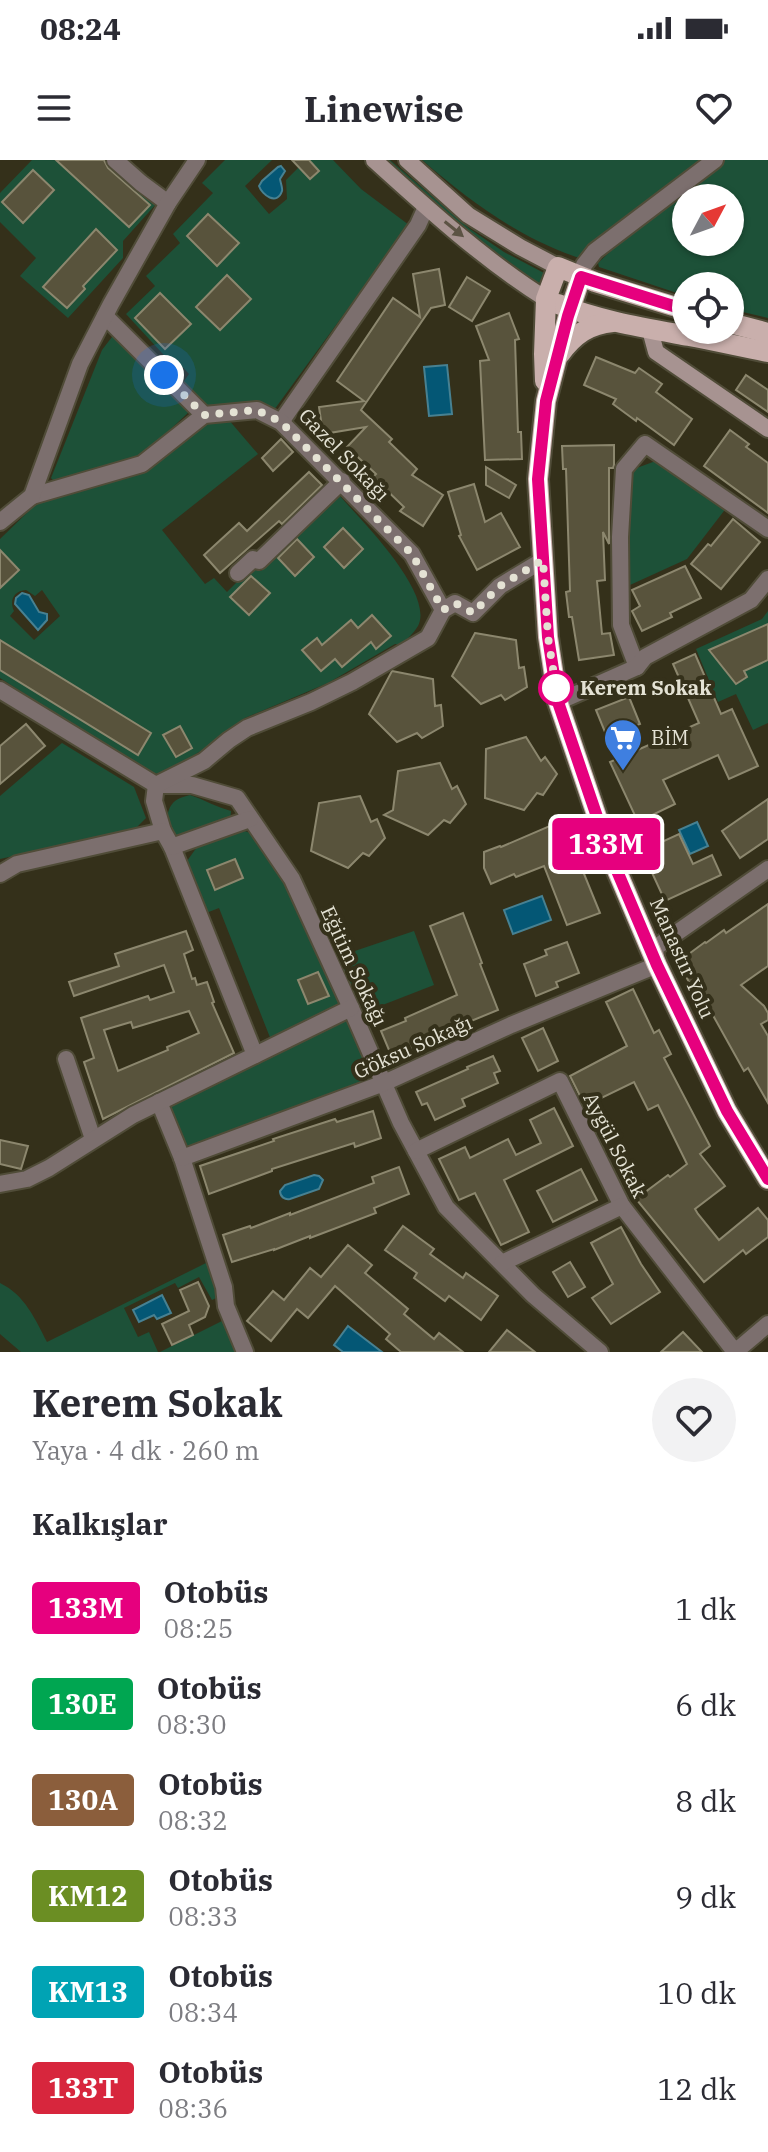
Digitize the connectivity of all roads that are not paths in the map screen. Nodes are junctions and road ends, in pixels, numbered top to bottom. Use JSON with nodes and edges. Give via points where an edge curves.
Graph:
{"nodes":[{"id":1,"x":115,"y":160,"type":"edge"},
{"id":2,"x":197,"y":160,"type":"edge"},
{"id":3,"x":374,"y":160,"type":"edge"},
{"id":4,"x":407,"y":160,"type":"edge"},
{"id":5,"x":715,"y":160,"type":"edge"},
{"id":6,"x":168,"y":203,"type":"junction"},
{"id":7,"x":426,"y":207,"type":"junction"},
{"id":8,"x":558,"y":267,"type":"junction"},
{"id":9,"x":581,"y":277,"type":"junction"},
{"id":10,"x":517,"y":281,"type":"junction"},
{"id":11,"x":546,"y":299,"type":"junction"},
{"id":12,"x":672,"y":306,"type":"edge"},
{"id":13,"x":570,"y":309,"type":"junction"},
{"id":14,"x":105,"y":316,"type":"junction"},
{"id":15,"x":618,"y":322,"type":"junction"},
{"id":16,"x":744,"y":327,"type":"edge"},
{"id":17,"x":650,"y":330,"type":"junction"},
{"id":18,"x":768,"y":333,"type":"edge"},
{"id":19,"x":768,"y":352,"type":"edge"},
{"id":20,"x":551,"y":356,"type":"junction"},
{"id":21,"x":204,"y":415,"type":"junction"},
{"id":22,"x":281,"y":422,"type":"junction"},
{"id":23,"x":768,"y":429,"type":"edge"},
{"id":24,"x":342,"y":481,"type":"junction"},
{"id":25,"x":32,"y":496,"type":"junction"},
{"id":26,"x":0,"y":522,"type":"edge"},
{"id":27,"x":768,"y":529,"type":"edge"},
{"id":28,"x":543,"y":560,"type":"junction"},
{"id":29,"x":238,"y":573,"type":"dead end"},
{"id":30,"x":768,"y":579,"type":"edge"},
{"id":31,"x":443,"y":610,"type":"junction"},
{"id":32,"x":637,"y":667,"type":"junction"},
{"id":33,"x":0,"y":690,"type":"edge"},
{"id":34,"x":558,"y":702,"type":"junction"},
{"id":35,"x":156,"y":785,"type":"junction"},
{"id":36,"x":250,"y":819,"type":"junction"},
{"id":37,"x":163,"y":831,"type":"junction"},
{"id":38,"x":172,"y":847,"type":"junction"},
{"id":39,"x":768,"y":869,"type":"edge"},
{"id":40,"x":0,"y":874,"type":"edge"},
{"id":41,"x":657,"y":965,"type":"junction"},
{"id":42,"x":351,"y":1008,"type":"junction"},
{"id":43,"x":255,"y":1055,"type":"junction"},
{"id":44,"x":66,"y":1059,"type":"dead end"},
{"id":45,"x":384,"y":1083,"type":"junction"},
{"id":46,"x":159,"y":1102,"type":"junction"},
{"id":47,"x":93,"y":1139,"type":"junction"},
{"id":48,"x":416,"y":1151,"type":"junction"},
{"id":49,"x":182,"y":1158,"type":"junction"},
{"id":50,"x":768,"y":1179,"type":"edge"},
{"id":51,"x":0,"y":1184,"type":"edge"},
{"id":52,"x":622,"y":1206,"type":"junction"},
{"id":53,"x":502,"y":1263,"type":"junction"},
{"id":54,"x":768,"y":1324,"type":"edge"},
{"id":55,"x":245,"y":1352,"type":"edge"},
{"id":56,"x":600,"y":1352,"type":"edge"},
{"id":57,"x":735,"y":1352,"type":"edge"}],
"edges":[{"from":1,"to":6,"type":"street"},
{"from":2,"to":6,"type":"street"},
{"from":3,"to":7,"type":"street"},
{"from":4,"to":8,"type":"street","via":[[468,215]]},
{"from":5,"to":9,"type":"street","via":[[595,251]]},
{"from":6,"to":14,"type":"street"},
{"from":7,"to":10,"type":"street","one_way":true},
{"from":7,"to":22,"type":"street","name":"Gazel Sokağı"},
{"from":8,"to":9,"type":"main road"},
{"from":8,"to":11,"type":"main road"},
{"from":9,"to":12,"type":"main road"},
{"from":9,"to":13,"type":"main road","name":"Manastır Yolu"},
{"from":10,"to":11,"type":"street"},
{"from":10,"to":20,"type":"street","via":[[530,295]]},
{"from":11,"to":13,"type":"main road"},
{"from":11,"to":20,"type":"main road"},
{"from":13,"to":15,"type":"main road"},
{"from":13,"to":20,"type":"main road","name":"Manastır Yolu"},
{"from":14,"to":21,"type":"street"},
{"from":14,"to":25,"type":"street","via":[[80,364]]},
{"from":15,"to":17,"type":"main road"},
{"from":15,"to":20,"type":"main road","via":[[584,330]]},
{"from":16,"to":18,"type":"main road"},
{"from":17,"to":19,"type":"main road"},
{"from":17,"to":23,"type":"street","via":[[656,352]]},
{"from":20,"to":28,"type":"main road","name":"Manastır Yolu","via":[[538,479]]},
{"from":21,"to":22,"type":"street","via":[[257,410]]},
{"from":21,"to":25,"type":"street","via":[[142,464]]},
{"from":22,"to":24,"type":"street","name":"Gazel Sokağı"},
{"from":24,"to":29,"type":"street","via":[[259,561],[253,559]]},
{"from":24,"to":31,"type":"street","name":"Gazel Sokağı","via":[[412,554]]},
{"from":25,"to":26,"type":"street"},
{"from":27,"to":32,"type":"street","via":[[645,444],[624,469],[620,537],[621,625]]},
{"from":28,"to":31,"type":"street","via":[[500,586],[473,613],[455,603]]},
{"from":28,"to":34,"type":"main road","name":"Manastır Yolu"},
{"from":30,"to":32,"type":"street","via":[[751,600],[645,657]]},
{"from":31,"to":35,"type":"street","via":[[428,638],[338,689],[247,728],[204,761]]},
{"from":32,"to":34,"type":"street"},
{"from":33,"to":35,"type":"street","name":"Eğitim Sokağı"},
{"from":34,"to":41,"type":"main road","name":"Manastır Yolu","via":[[609,852]]},
{"from":35,"to":36,"type":"street","name":"Eğitim Sokağı","via":[[192,785],[237,798]]},
{"from":35,"to":37,"type":"street","via":[[154,801]]},
{"from":36,"to":38,"type":"street"},
{"from":36,"to":42,"type":"street","name":"Eğitim Sokağı","via":[[292,879]]},
{"from":37,"to":38,"type":"street"},
{"from":37,"to":40,"type":"street","via":[[17,864]]},
{"from":38,"to":43,"type":"street"},
{"from":39,"to":41,"type":"street","via":[[655,948]]},
{"from":41,"to":45,"type":"street","name":"Göksu Sokağı"},
{"from":41,"to":50,"type":"main road","name":"Manastır Yolu","via":[[727,1111]]},
{"from":42,"to":43,"type":"street"},
{"from":42,"to":45,"type":"street","name":"Eğitim Sokağı"},
{"from":43,"to":46,"type":"street"},
{"from":44,"to":47,"type":"street"},
{"from":45,"to":48,"type":"street","name":"Eğitim Sokağı"},
{"from":45,"to":49,"type":"street","name":"Göksu Sokağı"},
{"from":46,"to":47,"type":"street"},
{"from":46,"to":49,"type":"street"},
{"from":47,"to":51,"type":"street","via":[[27,1179]]},
{"from":48,"to":52,"type":"street","name":"Aygül Sokak","via":[[560,1081]]},
{"from":48,"to":53,"type":"street","name":"Eğitim Sokağı","via":[[446,1207]]},
{"from":49,"to":55,"type":"street"},
{"from":52,"to":53,"type":"street"},
{"from":52,"to":57,"type":"street","name":"Aygül Sokak"},
{"from":53,"to":56,"type":"street","name":"Eğitim Sokağı"},
{"from":54,"to":57,"type":"street"}]}
